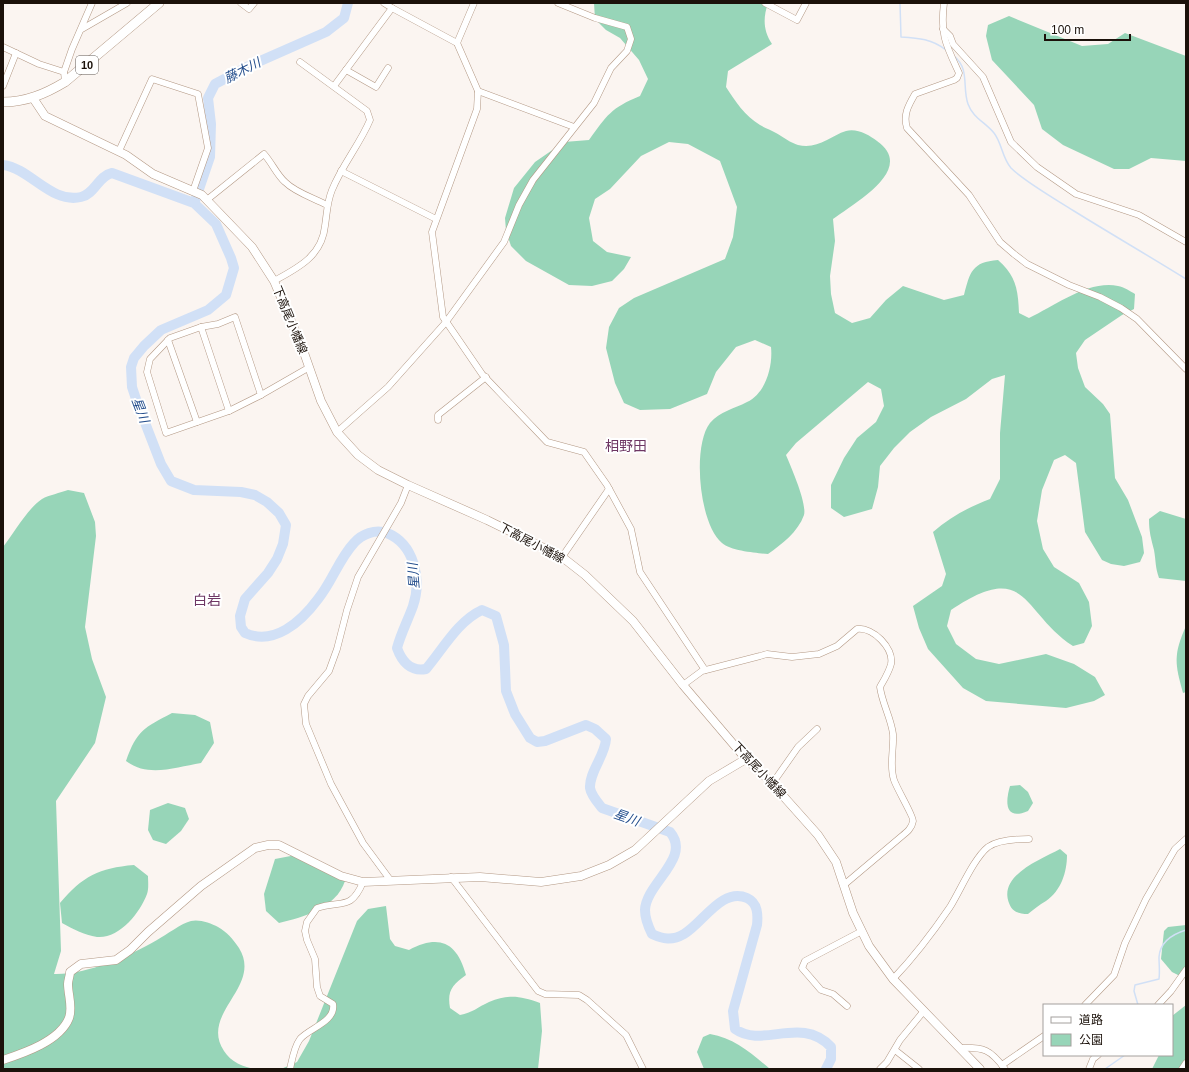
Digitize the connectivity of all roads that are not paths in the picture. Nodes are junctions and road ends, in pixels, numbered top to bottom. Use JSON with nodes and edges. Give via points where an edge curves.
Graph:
{"nodes":[{"id":1,"x":92,"y":3,"type":"edge"},
{"id":2,"x":127,"y":3,"type":"edge"},
{"id":3,"x":158,"y":3,"type":"edge"},
{"id":4,"x":240,"y":3,"type":"edge"},
{"id":5,"x":254,"y":3,"type":"edge"},
{"id":6,"x":384,"y":3,"type":"edge"},
{"id":7,"x":474,"y":3,"type":"edge"},
{"id":8,"x":558,"y":3,"type":"edge"},
{"id":9,"x":765,"y":3,"type":"edge"},
{"id":10,"x":806,"y":3,"type":"edge"},
{"id":11,"x":944,"y":3,"type":"edge"},
{"id":12,"x":392,"y":8,"type":"junction"},
{"id":13,"x":82,"y":29,"type":"junction"},
{"id":14,"x":943,"y":29,"type":"junction"},
{"id":15,"x":457,"y":43,"type":"junction"},
{"id":16,"x":3,"y":47,"type":"edge"},
{"id":17,"x":16,"y":53,"type":"junction"},
{"id":18,"x":300,"y":62,"type":"dead end"},
{"id":19,"x":388,"y":68,"type":"dead end"},
{"id":20,"x":346,"y":70,"type":"junction"},
{"id":21,"x":64,"y":72,"type":"junction"},
{"id":22,"x":65,"y":82,"type":"junction"},
{"id":23,"x":3,"y":86,"type":"edge"},
{"id":24,"x":334,"y":86,"type":"junction"},
{"id":25,"x":478,"y":91,"type":"junction"},
{"id":26,"x":33,"y":98,"type":"junction"},
{"id":27,"x":3,"y":102,"type":"edge"},
{"id":28,"x":574,"y":127,"type":"junction"},
{"id":29,"x":119,"y":151,"type":"junction"},
{"id":30,"x":341,"y":171,"type":"junction"},
{"id":31,"x":199,"y":194,"type":"junction"},
{"id":32,"x":327,"y":205,"type":"junction"},
{"id":33,"x":436,"y":219,"type":"junction"},
{"id":34,"x":1186,"y":242,"type":"edge"},
{"id":35,"x":274,"y":281,"type":"junction"},
{"id":36,"x":446,"y":322,"type":"junction"},
{"id":37,"x":200,"y":327,"type":"junction"},
{"id":38,"x":168,"y":340,"type":"junction"},
{"id":39,"x":308,"y":368,"type":"junction"},
{"id":40,"x":1186,"y":369,"type":"edge"},
{"id":41,"x":486,"y":377,"type":"junction"},
{"id":42,"x":261,"y":395,"type":"junction"},
{"id":43,"x":229,"y":410,"type":"junction"},
{"id":44,"x":438,"y":420,"type":"dead end"},
{"id":45,"x":197,"y":422,"type":"junction"},
{"id":46,"x":337,"y":432,"type":"junction"},
{"id":47,"x":408,"y":486,"type":"junction"},
{"id":48,"x":609,"y":489,"type":"junction"},
{"id":49,"x":562,"y":556,"type":"junction"},
{"id":50,"x":705,"y":670,"type":"junction"},
{"id":51,"x":683,"y":685,"type":"junction"},
{"id":52,"x":817,"y":729,"type":"dead end"},
{"id":53,"x":746,"y":759,"type":"junction"},
{"id":54,"x":772,"y":784,"type":"junction"},
{"id":55,"x":1030,"y":839,"type":"dead end"},
{"id":56,"x":1186,"y":839,"type":"edge"},
{"id":57,"x":451,"y":877,"type":"junction"},
{"id":58,"x":391,"y":881,"type":"junction"},
{"id":59,"x":364,"y":882,"type":"junction"},
{"id":60,"x":845,"y":884,"type":"junction"},
{"id":61,"x":862,"y":931,"type":"junction"},
{"id":62,"x":1186,"y":970,"type":"edge"},
{"id":63,"x":893,"y":979,"type":"junction"},
{"id":64,"x":1086,"y":1004,"type":"edge"},
{"id":65,"x":1159,"y":1004,"type":"edge"},
{"id":66,"x":847,"y":1006,"type":"dead end"},
{"id":67,"x":923,"y":1012,"type":"junction"},
{"id":68,"x":1043,"y":1037,"type":"edge"},
{"id":69,"x":959,"y":1048,"type":"junction"},
{"id":70,"x":894,"y":1050,"type":"junction"},
{"id":71,"x":1097,"y":1056,"type":"edge"},
{"id":72,"x":3,"y":1060,"type":"edge"},
{"id":73,"x":1186,"y":1063,"type":"edge"},
{"id":74,"x":1003,"y":1067,"type":"edge"},
{"id":75,"x":290,"y":1069,"type":"edge"},
{"id":76,"x":643,"y":1069,"type":"edge"},
{"id":77,"x":880,"y":1069,"type":"edge"},
{"id":78,"x":919,"y":1069,"type":"edge"},
{"id":79,"x":980,"y":1069,"type":"edge"},
{"id":80,"x":1090,"y":1069,"type":"edge"},
{"id":81,"x":1182,"y":1069,"type":"edge"}],
"edges":[{"from":1,"to":13,"type":"street"},
{"from":2,"to":13,"type":"street"},
{"from":3,"to":22,"type":"main road","number":"10"},
{"from":4,"to":5,"type":"street","via":[[249,9]]},
{"from":6,"to":12,"type":"street"},
{"from":7,"to":15,"type":"street"},
{"from":8,"to":28,"type":"street","via":[[595,18],[627,27],[630,35],[627,51],[611,68],[594,103]]},
{"from":9,"to":10,"type":"street","via":[[797,20]]},
{"from":11,"to":14,"type":"street"},
{"from":12,"to":15,"type":"street"},
{"from":12,"to":20,"type":"street"},
{"from":13,"to":21,"type":"street"},
{"from":14,"to":34,"type":"street","via":[[953,44],[983,76],[1011,142],[1037,167],[1076,194],[1140,215]]},
{"from":14,"to":40,"type":"street","via":[[944,40],[959,73],[958,76],[954,80],[915,94],[904,119],[907,128],[969,195],[1000,242],[1027,264],[1100,297],[1126,312],[1141,323]]},
{"from":15,"to":25,"type":"street"},
{"from":16,"to":17,"type":"street"},
{"from":17,"to":21,"type":"street"},
{"from":17,"to":23,"type":"street"},
{"from":18,"to":24,"type":"street"},
{"from":19,"to":20,"type":"street","via":[[376,87]]},
{"from":20,"to":24,"type":"street"},
{"from":21,"to":22,"type":"street"},
{"from":22,"to":26,"type":"main road","number":"10","via":[[48,93]]},
{"from":24,"to":30,"type":"street","via":[[367,111],[370,118]]},
{"from":25,"to":28,"type":"street"},
{"from":25,"to":33,"type":"street","via":[[476,109]]},
{"from":26,"to":27,"type":"main road","number":"10"},
{"from":26,"to":29,"type":"main road","name":"下高尾小幡線","via":[[45,116]]},
{"from":28,"to":36,"type":"street","via":[[530,186],[518,206],[504,242]]},
{"from":29,"to":31,"type":"main road","name":"下高尾小幡線","via":[[153,174]]},
{"from":29,"to":31,"type":"street","via":[[152,79],[198,94],[208,148]]},
{"from":30,"to":32,"type":"street"},
{"from":30,"to":33,"type":"street"},
{"from":31,"to":32,"type":"street","via":[[264,154],[285,182]]},
{"from":31,"to":35,"type":"main road","name":"下高尾小幡線","via":[[252,247]]},
{"from":32,"to":35,"type":"street","via":[[321,243],[313,256],[303,265]]},
{"from":33,"to":36,"type":"street","via":[[432,232],[443,317]]},
{"from":35,"to":39,"type":"main road","name":"下高尾小幡線"},
{"from":36,"to":41,"type":"street"},
{"from":36,"to":46,"type":"street","via":[[388,387]]},
{"from":37,"to":38,"type":"street"},
{"from":37,"to":42,"type":"street","via":[[218,324],[235,317]]},
{"from":37,"to":43,"type":"street"},
{"from":38,"to":45,"type":"street"},
{"from":38,"to":45,"type":"street","via":[[150,359],[147,372],[166,433]]},
{"from":39,"to":42,"type":"street"},
{"from":39,"to":46,"type":"main road","name":"下高尾小幡線"},
{"from":41,"to":44,"type":"street","via":[[438,415]]},
{"from":41,"to":48,"type":"street","via":[[547,442],[584,452]]},
{"from":42,"to":43,"type":"street"},
{"from":43,"to":45,"type":"street"},
{"from":46,"to":47,"type":"main road","name":"下高尾小幡線","via":[[358,456]]},
{"from":47,"to":49,"type":"main road","name":"下高尾小幡線"},
{"from":47,"to":58,"type":"street","via":[[358,577],[329,671],[304,704],[306,724],[343,809],[363,843]]},
{"from":48,"to":49,"type":"street"},
{"from":48,"to":50,"type":"street","via":[[631,529],[640,572]]},
{"from":49,"to":51,"type":"main road","name":"下高尾小幡線","via":[[633,621]]},
{"from":50,"to":51,"type":"street"},
{"from":50,"to":60,"type":"street","via":[[767,654],[792,657],[818,654],[837,646],[853,631],[860,629],[879,638],[886,645],[891,663],[880,687],[893,734],[893,779],[904,804],[912,814],[913,821],[910,829]]},
{"from":51,"to":53,"type":"main road","name":"下高尾小幡線"},
{"from":52,"to":54,"type":"street","via":[[798,747]]},
{"from":53,"to":54,"type":"main road","name":"下高尾小幡線"},
{"from":53,"to":57,"type":"main road","via":[[709,781],[635,850],[610,865],[581,876],[548,881]]},
{"from":54,"to":60,"type":"main road","name":"下高尾小幡線","via":[[818,835],[836,862]]},
{"from":55,"to":63,"type":"street","via":[[997,843],[988,847],[929,936]]},
{"from":56,"to":64,"type":"street","via":[[1175,848],[1146,899],[1125,943],[1114,975]]},
{"from":57,"to":58,"type":"main road"},
{"from":57,"to":76,"type":"street","via":[[538,991],[545,994],[578,995],[587,1000],[626,1035]]},
{"from":58,"to":59,"type":"main road"},
{"from":59,"to":72,"type":"main road","via":[[341,876],[289,849],[268,845],[255,848],[201,886],[116,960],[80,964],[70,972],[69,1018],[60,1030],[26,1053]]},
{"from":59,"to":75,"type":"street","via":[[354,898],[344,904],[317,908],[307,922],[305,931],[315,959],[318,992],[333,1004],[333,1009],[331,1015],[300,1040]]},
{"from":60,"to":61,"type":"main road","name":"下高尾小幡線","via":[[853,913]]},
{"from":61,"to":63,"type":"main road","name":"下高尾小幡線","via":[[869,946]]},
{"from":61,"to":66,"type":"street","via":[[805,961],[802,968],[821,990],[833,994]]},
{"from":62,"to":65,"type":"street"},
{"from":63,"to":67,"type":"main road","name":"下高尾小幡線"},
{"from":67,"to":69,"type":"main road","name":"下高尾小幡線"},
{"from":67,"to":70,"type":"street"},
{"from":68,"to":74,"type":"street"},
{"from":69,"to":74,"type":"street","via":[[982,1048],[994,1055]]},
{"from":69,"to":79,"type":"main road","name":"下高尾小幡線"},
{"from":70,"to":77,"type":"street"},
{"from":70,"to":78,"type":"street"},
{"from":71,"to":80,"type":"street"},
{"from":73,"to":81,"type":"street"}]}
